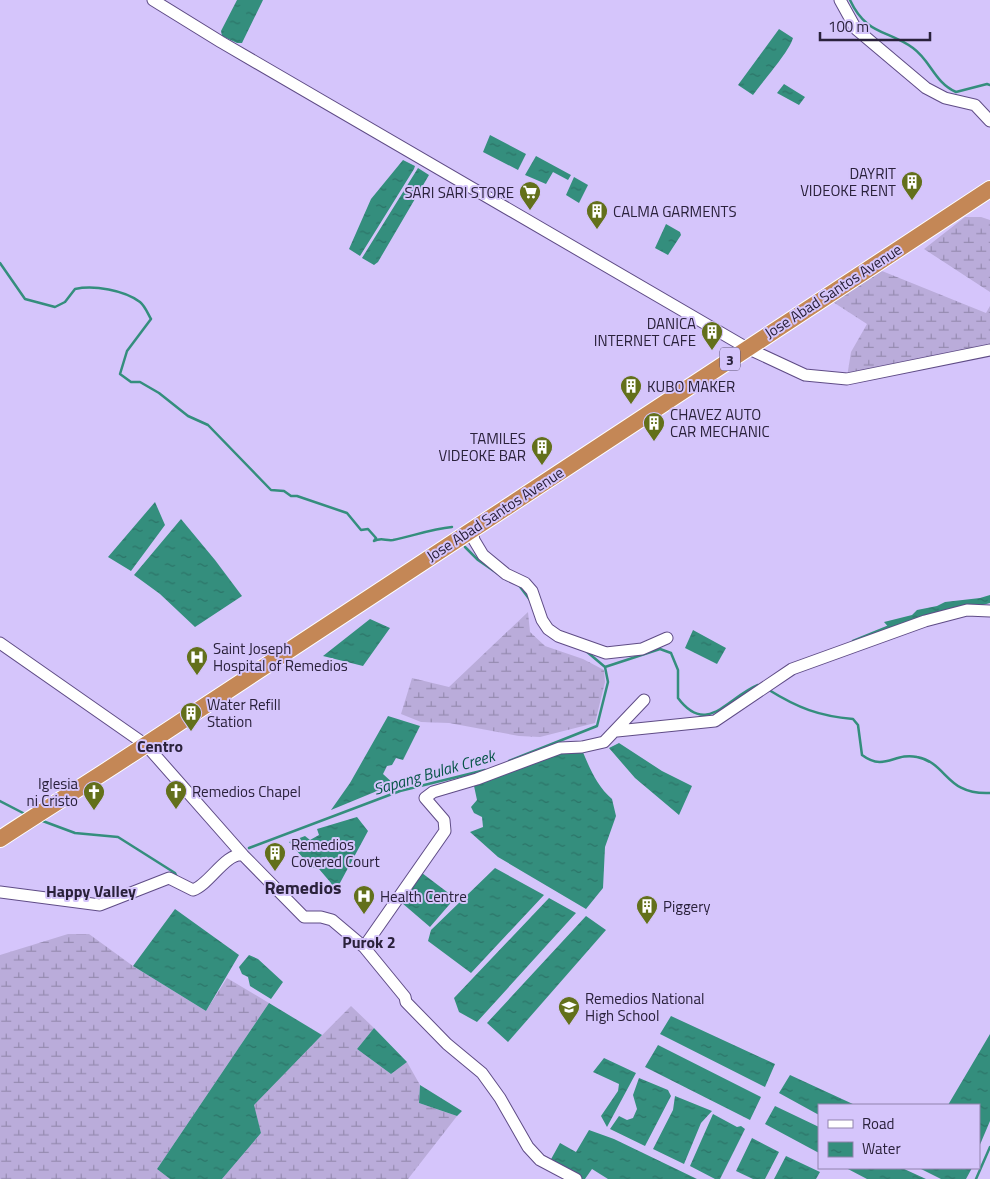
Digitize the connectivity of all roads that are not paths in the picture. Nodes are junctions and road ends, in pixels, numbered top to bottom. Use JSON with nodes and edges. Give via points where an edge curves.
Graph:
{"nodes":[{"id":1,"x":153,"y":0,"type":"edge"},
{"id":2,"x":840,"y":0,"type":"edge"},
{"id":3,"x":990,"y":121,"type":"edge"},
{"id":4,"x":990,"y":189,"type":"edge"},
{"id":5,"x":747,"y":348,"type":"junction"},
{"id":6,"x":990,"y":350,"type":"edge"},
{"id":7,"x":472,"y":530,"type":"junction"},
{"id":8,"x":990,"y":611,"type":"edge"},
{"id":9,"x":667,"y":638,"type":"dead end"},
{"id":10,"x":0,"y":643,"type":"edge"},
{"id":11,"x":644,"y":700,"type":"dead end"},
{"id":12,"x":617,"y":731,"type":"junction"},
{"id":13,"x":146,"y":746,"type":"junction"},
{"id":14,"x":0,"y":839,"type":"edge"},
{"id":15,"x":243,"y":855,"type":"junction"},
{"id":16,"x":0,"y":892,"type":"edge"},
{"id":17,"x":364,"y":947,"type":"junction"},
{"id":18,"x":576,"y":1179,"type":"edge"}],
"edges":[{"from":1,"to":5,"type":"street"},
{"from":2,"to":3,"type":"street","via":[[856,29],[926,88],[945,98],[975,105]]},
{"from":4,"to":5,"type":"highway","name":"Jose Abad Santos Avenue","number":"3"},
{"from":5,"to":6,"type":"street","via":[[805,375],[847,379]]},
{"from":5,"to":7,"type":"highway","name":"Jose Abad Santos Avenue","number":"3"},
{"from":7,"to":9,"type":"street","via":[[483,555],[532,591],[542,620],[558,636],[606,653],[642,649]]},
{"from":7,"to":13,"type":"highway","name":"Jose Abad Santos Avenue","number":"3"},
{"from":8,"to":12,"type":"street","via":[[967,610],[925,622],[792,668],[715,721]]},
{"from":10,"to":13,"type":"street"},
{"from":11,"to":12,"type":"street"},
{"from":12,"to":17,"type":"street","via":[[604,742],[560,748],[433,792],[425,798],[444,820],[445,831]]},
{"from":13,"to":14,"type":"highway","name":"Jose Abad Santos Avenue","number":"3"},
{"from":13,"to":15,"type":"street"},
{"from":15,"to":16,"type":"street","via":[[234,856],[193,890],[169,878],[100,905]]},
{"from":15,"to":17,"type":"street","via":[[304,917],[328,918]]},
{"from":17,"to":18,"type":"street","via":[[405,996],[406,1002],[447,1044],[482,1073],[528,1147],[540,1160]]}]}
